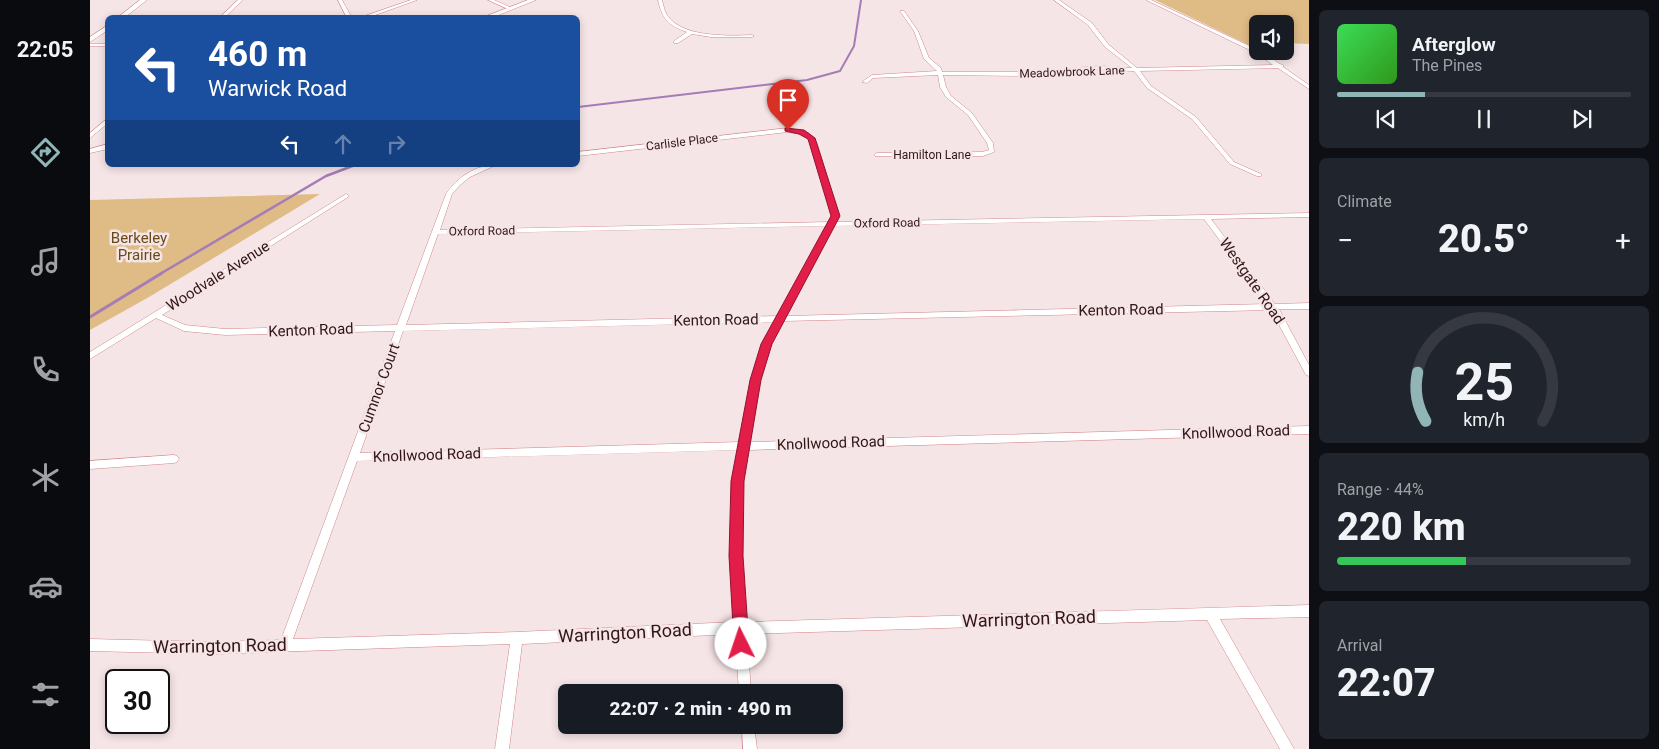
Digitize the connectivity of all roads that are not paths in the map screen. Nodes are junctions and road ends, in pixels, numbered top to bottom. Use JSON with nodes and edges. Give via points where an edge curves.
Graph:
{"nodes":[{"id":1,"x":144,"y":0,"type":"edge"},
{"id":2,"x":240,"y":0,"type":"edge"},
{"id":3,"x":340,"y":0,"type":"edge"},
{"id":4,"x":415,"y":0,"type":"edge"},
{"id":5,"x":490,"y":0,"type":"edge"},
{"id":6,"x":533,"y":0,"type":"edge"},
{"id":7,"x":660,"y":0,"type":"edge"},
{"id":8,"x":1056,"y":0,"type":"edge"},
{"id":9,"x":1148,"y":0,"type":"edge"},
{"id":10,"x":510,"y":8,"type":"junction"},
{"id":11,"x":902,"y":12,"type":"dead end"},
{"id":12,"x":124,"y":15,"type":"edge"},
{"id":13,"x":224,"y":15,"type":"edge"},
{"id":14,"x":348,"y":15,"type":"edge"},
{"id":15,"x":370,"y":15,"type":"edge"},
{"id":16,"x":492,"y":15,"type":"edge"},
{"id":17,"x":105,"y":29,"type":"edge"},
{"id":18,"x":691,"y":32,"type":"junction"},
{"id":19,"x":752,"y":36,"type":"dead end"},
{"id":20,"x":90,"y":40,"type":"edge"},
{"id":21,"x":676,"y":42,"type":"dead end"},
{"id":22,"x":90,"y":45,"type":"edge"},
{"id":23,"x":105,"y":45,"type":"edge"},
{"id":24,"x":1281,"y":66,"type":"junction"},
{"id":25,"x":1135,"y":70,"type":"junction"},
{"id":26,"x":941,"y":73,"type":"junction"},
{"id":27,"x":865,"y":82,"type":"dead end"},
{"id":28,"x":1309,"y":87,"type":"edge"},
{"id":29,"x":105,"y":123,"type":"edge"},
{"id":30,"x":90,"y":136,"type":"edge"},
{"id":31,"x":105,"y":147,"type":"edge"},
{"id":32,"x":90,"y":151,"type":"edge"},
{"id":33,"x":580,"y":154,"type":"edge"},
{"id":34,"x":877,"y":155,"type":"dead end"},
{"id":35,"x":487,"y":167,"type":"edge"},
{"id":36,"x":1259,"y":176,"type":"dead end"},
{"id":37,"x":346,"y":196,"type":"dead end"},
{"id":38,"x":1309,"y":215,"type":"edge"},
{"id":39,"x":1206,"y":217,"type":"junction"},
{"id":40,"x":832,"y":224,"type":"junction"},
{"id":41,"x":436,"y":232,"type":"junction"},
{"id":42,"x":1309,"y":306,"type":"edge"},
{"id":43,"x":1273,"y":307,"type":"junction"},
{"id":44,"x":156,"y":315,"type":"junction"},
{"id":45,"x":779,"y":318,"type":"junction"},
{"id":46,"x":401,"y":327,"type":"junction"},
{"id":47,"x":90,"y":356,"type":"edge"},
{"id":48,"x":1309,"y":373,"type":"edge"},
{"id":49,"x":1309,"y":430,"type":"edge"},
{"id":50,"x":743,"y":446,"type":"junction"},
{"id":51,"x":354,"y":457,"type":"junction"},
{"id":52,"x":174,"y":459,"type":"dead end"},
{"id":53,"x":90,"y":465,"type":"edge"},
{"id":54,"x":1309,"y":610,"type":"edge"},
{"id":55,"x":1210,"y":613,"type":"junction"},
{"id":56,"x":740,"y":628,"type":"junction"},
{"id":57,"x":517,"y":638,"type":"junction"},
{"id":58,"x":90,"y":644,"type":"edge"},
{"id":59,"x":285,"y":645,"type":"junction"},
{"id":60,"x":745,"y":684,"type":"edge"},
{"id":61,"x":749,"y":734,"type":"edge"},
{"id":62,"x":502,"y":749,"type":"edge"},
{"id":63,"x":750,"y":749,"type":"edge"},
{"id":64,"x":1287,"y":749,"type":"edge"}],
"edges":[{"from":1,"to":12,"type":"street"},
{"from":2,"to":13,"type":"street"},
{"from":3,"to":14,"type":"street"},
{"from":4,"to":15,"type":"street"},
{"from":5,"to":10,"type":"street"},
{"from":6,"to":10,"type":"street"},
{"from":7,"to":18,"type":"street","via":[[664,18]]},
{"from":8,"to":25,"type":"street","via":[[1082,17]]},
{"from":9,"to":24,"type":"street"},
{"from":10,"to":16,"type":"street"},
{"from":11,"to":26,"type":"street","via":[[916,32],[927,59]]},
{"from":17,"to":20,"type":"street"},
{"from":18,"to":19,"type":"street","via":[[721,37]]},
{"from":18,"to":21,"type":"street"},
{"from":22,"to":23,"type":"street"},
{"from":24,"to":25,"type":"street","name":"Meadowbrook Lane"},
{"from":24,"to":28,"type":"street"},
{"from":25,"to":26,"type":"street","name":"Meadowbrook Lane","via":[[1099,68],[1028,74]]},
{"from":25,"to":36,"type":"street","via":[[1149,87],[1194,118],[1232,162]]},
{"from":26,"to":27,"type":"street","name":"Meadowbrook Lane","via":[[872,77]]},
{"from":26,"to":34,"type":"street","name":"Hamilton Lane","via":[[941,81],[949,97],[970,114],[992,151],[986,154]]},
{"from":29,"to":30,"type":"street"},
{"from":31,"to":32,"type":"street"},
{"from":33,"to":40,"type":"street","name":"Carlisle Place","via":[[786,130],[802,132],[814,142],[836,216]]},
{"from":35,"to":41,"type":"street","name":"Cumnor Court","via":[[453,188]]},
{"from":37,"to":44,"type":"street","name":"Woodvale Avenue"},
{"from":38,"to":39,"type":"street","name":"Oxford Road"},
{"from":39,"to":40,"type":"street","name":"Oxford Road"},
{"from":39,"to":43,"type":"street","name":"Westgate Road"},
{"from":40,"to":41,"type":"street","name":"Oxford Road"},
{"from":40,"to":45,"type":"street"},
{"from":41,"to":46,"type":"street","name":"Cumnor Court"},
{"from":42,"to":43,"type":"street","name":"Kenton Road"},
{"from":43,"to":45,"type":"street","name":"Kenton Road"},
{"from":43,"to":48,"type":"street","name":"Westgate Road"},
{"from":44,"to":46,"type":"street","name":"Kenton Road","via":[[184,328],[203,331]]},
{"from":44,"to":47,"type":"street","name":"Woodvale Avenue"},
{"from":45,"to":46,"type":"street","name":"Kenton Road"},
{"from":45,"to":50,"type":"street","via":[[756,380]]},
{"from":46,"to":51,"type":"street","name":"Cumnor Court"},
{"from":49,"to":50,"type":"street","name":"Knollwood Road"},
{"from":50,"to":51,"type":"street","name":"Knollwood Road"},
{"from":50,"to":56,"type":"street","via":[[738,481],[736,546]]},
{"from":51,"to":59,"type":"street","name":"Cumnor Court"},
{"from":52,"to":53,"type":"street"},
{"from":54,"to":55,"type":"street","name":"Warrington Road"},
{"from":55,"to":56,"type":"street","name":"Warrington Road"},
{"from":55,"to":64,"type":"street"},
{"from":56,"to":57,"type":"street","name":"Warrington Road"},
{"from":56,"to":60,"type":"street"},
{"from":57,"to":59,"type":"street","name":"Warrington Road"},
{"from":57,"to":62,"type":"street"},
{"from":58,"to":59,"type":"street","name":"Warrington Road","via":[[152,648]]},
{"from":61,"to":63,"type":"street"}]}
